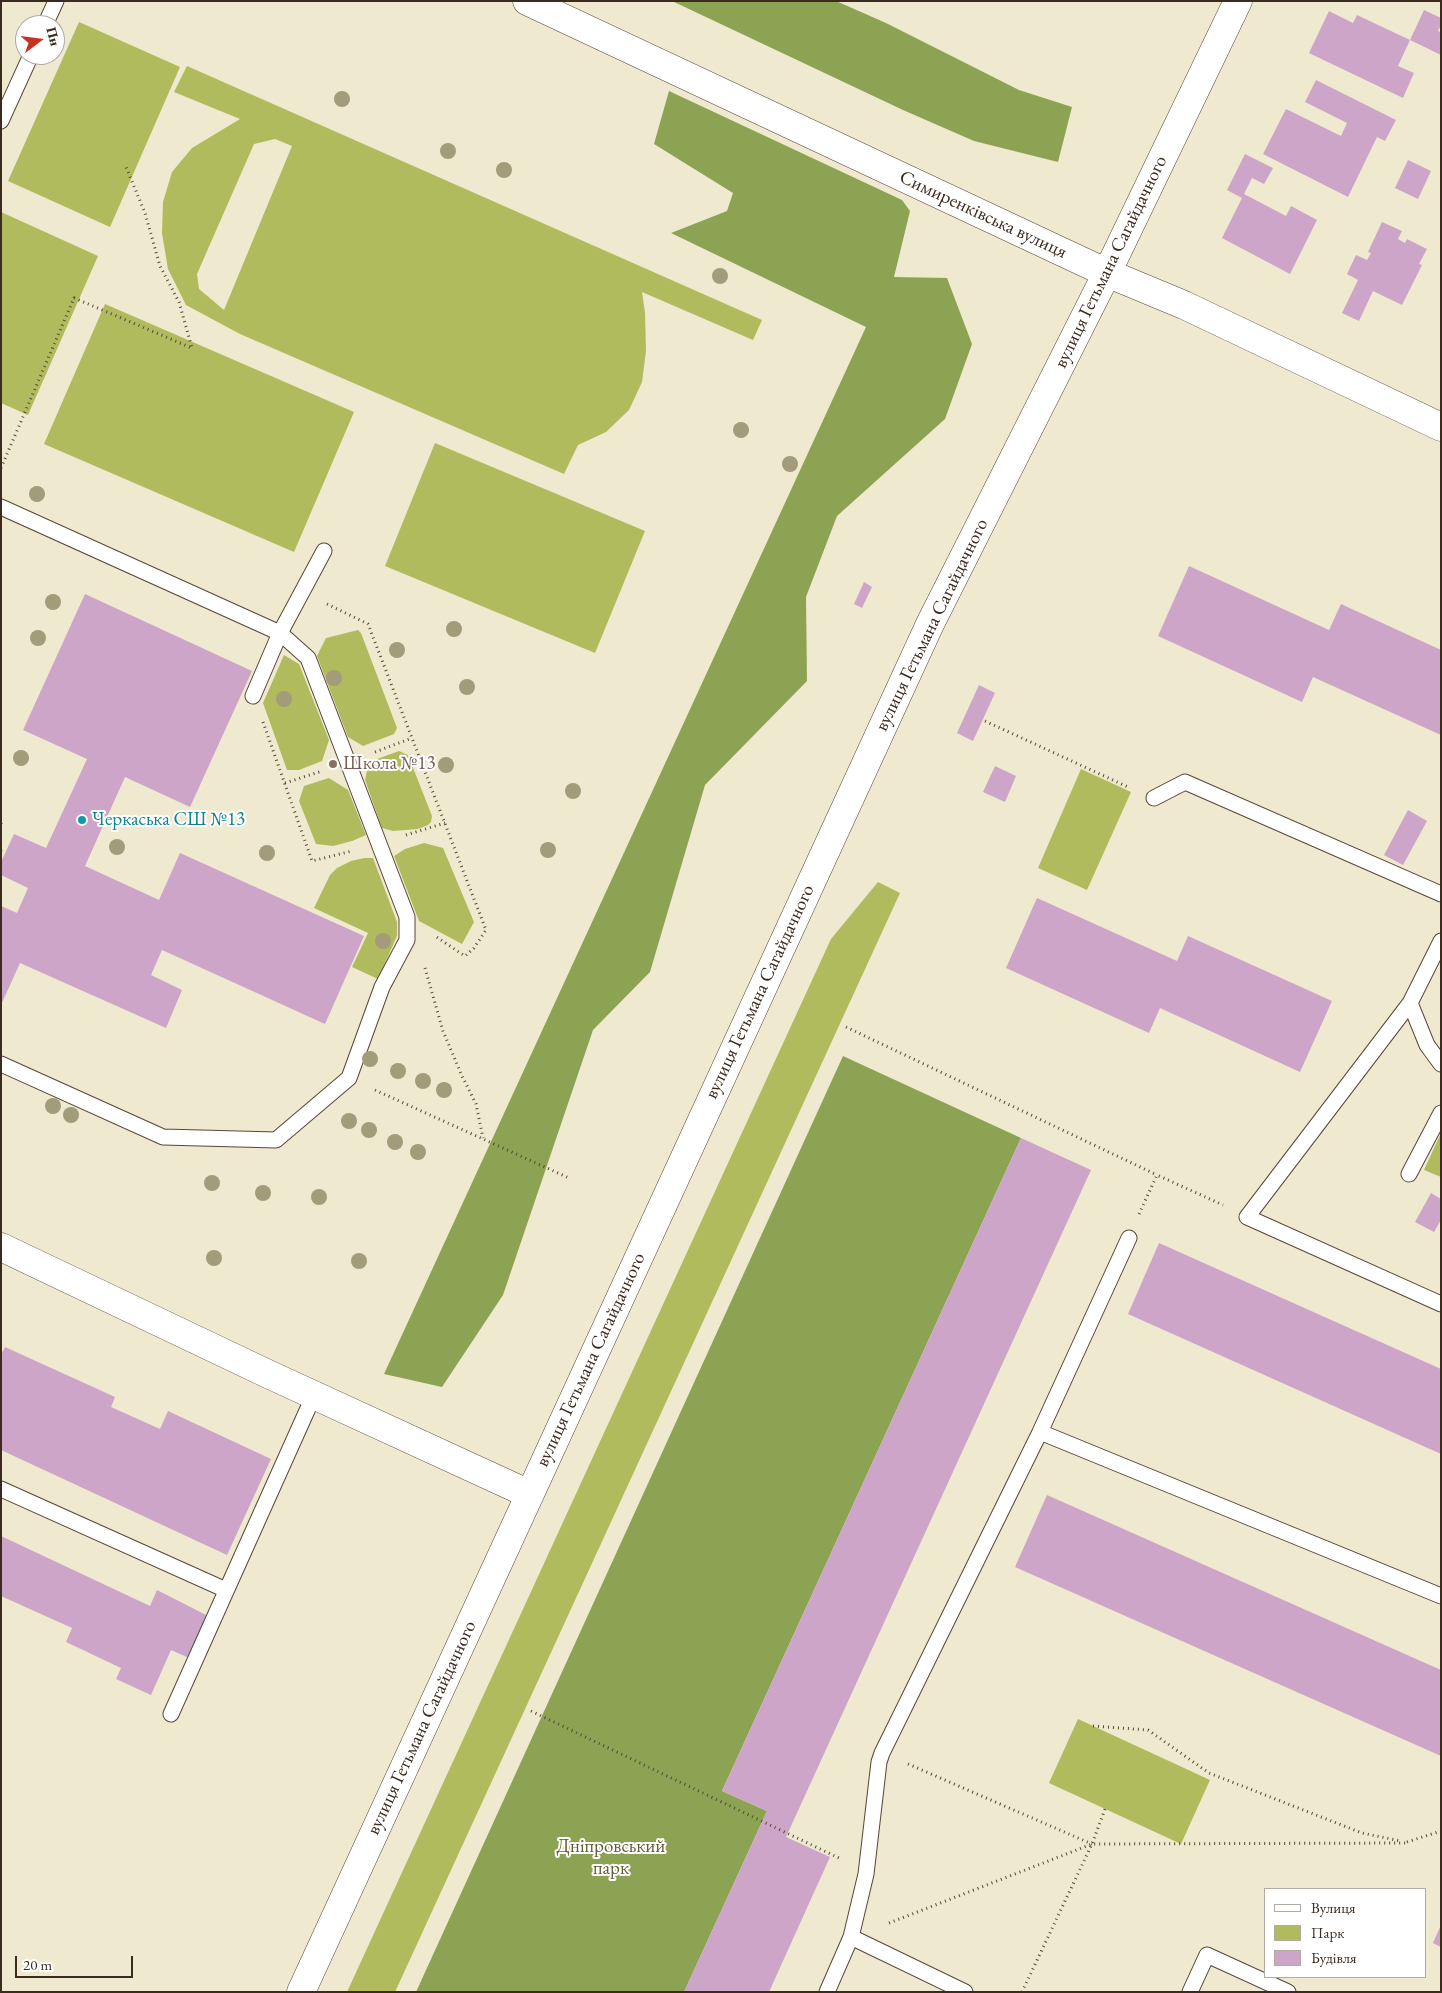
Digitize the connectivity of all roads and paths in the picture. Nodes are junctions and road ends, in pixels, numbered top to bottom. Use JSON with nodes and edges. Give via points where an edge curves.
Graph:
{"nodes":[{"id":1,"x":56,"y":1,"type":"edge"},
{"id":2,"x":527,"y":1,"type":"edge"},
{"id":3,"x":1238,"y":1,"type":"edge"},
{"id":4,"x":50,"y":15,"type":"edge"},
{"id":5,"x":26,"y":65,"type":"edge"},
{"id":6,"x":1,"y":121,"type":"edge"},
{"id":7,"x":126,"y":167,"type":"dead end"},
{"id":8,"x":1107,"y":273,"type":"junction"},
{"id":9,"x":1441,"y":427,"type":"edge"},
{"id":10,"x":1,"y":468,"type":"edge"},
{"id":11,"x":1,"y":507,"type":"edge"},
{"id":12,"x":324,"y":551,"type":"dead end"},
{"id":13,"x":302,"y":592,"type":"junction"},
{"id":14,"x":280,"y":633,"type":"junction"},
{"id":15,"x":253,"y":696,"type":"joint"},
{"id":16,"x":985,"y":721,"type":"dead end"},
{"id":17,"x":412,"y":738,"type":"junction"},
{"id":18,"x":349,"y":762,"type":"junction"},
{"id":19,"x":285,"y":783,"type":"junction"},
{"id":20,"x":1154,"y":798,"type":"joint"},
{"id":21,"x":445,"y":823,"type":"junction"},
{"id":22,"x":380,"y":843,"type":"junction"},
{"id":23,"x":1441,"y":894,"type":"edge"},
{"id":24,"x":408,"y":917,"type":"junction"},
{"id":25,"x":1441,"y":941,"type":"edge"},
{"id":26,"x":1410,"y":1003,"type":"junction"},
{"id":27,"x":846,"y":1027,"type":"dead end"},
{"id":28,"x":1,"y":1064,"type":"edge"},
{"id":29,"x":1441,"y":1064,"type":"edge"},
{"id":30,"x":349,"y":1078,"type":"junction"},
{"id":31,"x":1441,"y":1113,"type":"edge"},
{"id":32,"x":483,"y":1138,"type":"junction"},
{"id":33,"x":1409,"y":1174,"type":"dead end"},
{"id":34,"x":1157,"y":1175,"type":"junction"},
{"id":35,"x":569,"y":1178,"type":"dead end"},
{"id":36,"x":1247,"y":1216,"type":"junction"},
{"id":37,"x":1129,"y":1238,"type":"joint"},
{"id":38,"x":1,"y":1247,"type":"edge"},
{"id":39,"x":1441,"y":1304,"type":"edge"},
{"id":40,"x":314,"y":1395,"type":"junction"},
{"id":41,"x":1040,"y":1432,"type":"junction"},
{"id":42,"x":1,"y":1489,"type":"edge"},
{"id":43,"x":530,"y":1494,"type":"junction"},
{"id":44,"x":226,"y":1590,"type":"junction"},
{"id":45,"x":1441,"y":1596,"type":"edge"},
{"id":46,"x":531,"y":1712,"type":"dead end"},
{"id":47,"x":171,"y":1714,"type":"dead end"},
{"id":48,"x":1093,"y":1726,"type":"dead end"},
{"id":49,"x":882,"y":1753,"type":"junction"},
{"id":50,"x":1105,"y":1809,"type":"dead end"},
{"id":51,"x":1441,"y":1831,"type":"edge"},
{"id":52,"x":1409,"y":1842,"type":"junction"},
{"id":53,"x":1092,"y":1844,"type":"junction"},
{"id":54,"x":866,"y":1874,"type":"junction"},
{"id":55,"x":851,"y":1938,"type":"junction"},
{"id":56,"x":301,"y":1992,"type":"edge"},
{"id":57,"x":827,"y":1992,"type":"edge"},
{"id":58,"x":965,"y":1992,"type":"edge"},
{"id":59,"x":1022,"y":1992,"type":"edge"},
{"id":60,"x":1190,"y":1992,"type":"edge"},
{"id":61,"x":1288,"y":1992,"type":"edge"}],
"edges":[{"from":1,"to":4,"type":"lane"},
{"from":2,"to":8,"type":"main road","name":"Симиренківська вулиця"},
{"from":3,"to":8,"type":"main road","name":"вулиця Гетьмана Сагайдачного"},
{"from":5,"to":6,"type":"lane"},
{"from":7,"to":10,"type":"path","via":[[145,213],[160,266],[179,302],[192,348],[74,298]]},
{"from":8,"to":9,"type":"main road","name":"Симиренківська вулиця","via":[[1184,305]]},
{"from":8,"to":43,"type":"main road","name":"вулиця Гетьмана Сагайдачного","via":[[930,624]]},
{"from":11,"to":14,"type":"lane"},
{"from":12,"to":13,"type":"lane"},
{"from":13,"to":14,"type":"lane"},
{"from":13,"to":17,"type":"path","via":[[368,624]]},
{"from":14,"to":15,"type":"lane"},
{"from":14,"to":18,"type":"lane","via":[[308,658]]},
{"from":15,"to":19,"type":"path"},
{"from":16,"to":20,"type":"path"},
{"from":17,"to":18,"type":"path"},
{"from":17,"to":21,"type":"path"},
{"from":18,"to":19,"type":"path"},
{"from":18,"to":22,"type":"lane"},
{"from":19,"to":22,"type":"path","via":[[312,861]]},
{"from":20,"to":23,"type":"lane","via":[[1186,782]]},
{"from":21,"to":22,"type":"path"},
{"from":21,"to":24,"type":"path","via":[[486,930],[465,956]]},
{"from":22,"to":24,"type":"lane"},
{"from":24,"to":30,"type":"lane","via":[[407,940],[382,988]]},
{"from":24,"to":32,"type":"path","via":[[443,1031],[476,1104]]},
{"from":25,"to":26,"type":"lane"},
{"from":26,"to":29,"type":"lane","via":[[1427,1045]]},
{"from":26,"to":36,"type":"lane"},
{"from":27,"to":34,"type":"path"},
{"from":28,"to":30,"type":"lane","via":[[163,1138],[276,1140]]},
{"from":30,"to":32,"type":"path"},
{"from":31,"to":33,"type":"lane"},
{"from":32,"to":35,"type":"path"},
{"from":34,"to":36,"type":"path"},
{"from":34,"to":37,"type":"path"},
{"from":36,"to":39,"type":"lane"},
{"from":37,"to":41,"type":"lane"},
{"from":38,"to":40,"type":"main road"},
{"from":40,"to":43,"type":"main road"},
{"from":40,"to":44,"type":"lane"},
{"from":41,"to":45,"type":"lane"},
{"from":41,"to":49,"type":"lane"},
{"from":42,"to":44,"type":"lane"},
{"from":43,"to":56,"type":"main road","name":"вулиця Гетьмана Сагайдачного"},
{"from":44,"to":47,"type":"lane"},
{"from":46,"to":54,"type":"path","via":[[822,1849]]},
{"from":48,"to":52,"type":"path","via":[[1148,1730],[1209,1773],[1362,1833]]},
{"from":49,"to":53,"type":"path"},
{"from":49,"to":54,"type":"lane"},
{"from":50,"to":53,"type":"path"},
{"from":51,"to":52,"type":"path"},
{"from":52,"to":53,"type":"path"},
{"from":53,"to":55,"type":"path"},
{"from":53,"to":59,"type":"path"},
{"from":54,"to":55,"type":"lane"},
{"from":55,"to":57,"type":"lane"},
{"from":55,"to":58,"type":"lane"},
{"from":60,"to":61,"type":"lane","via":[[1207,1955]]}]}
